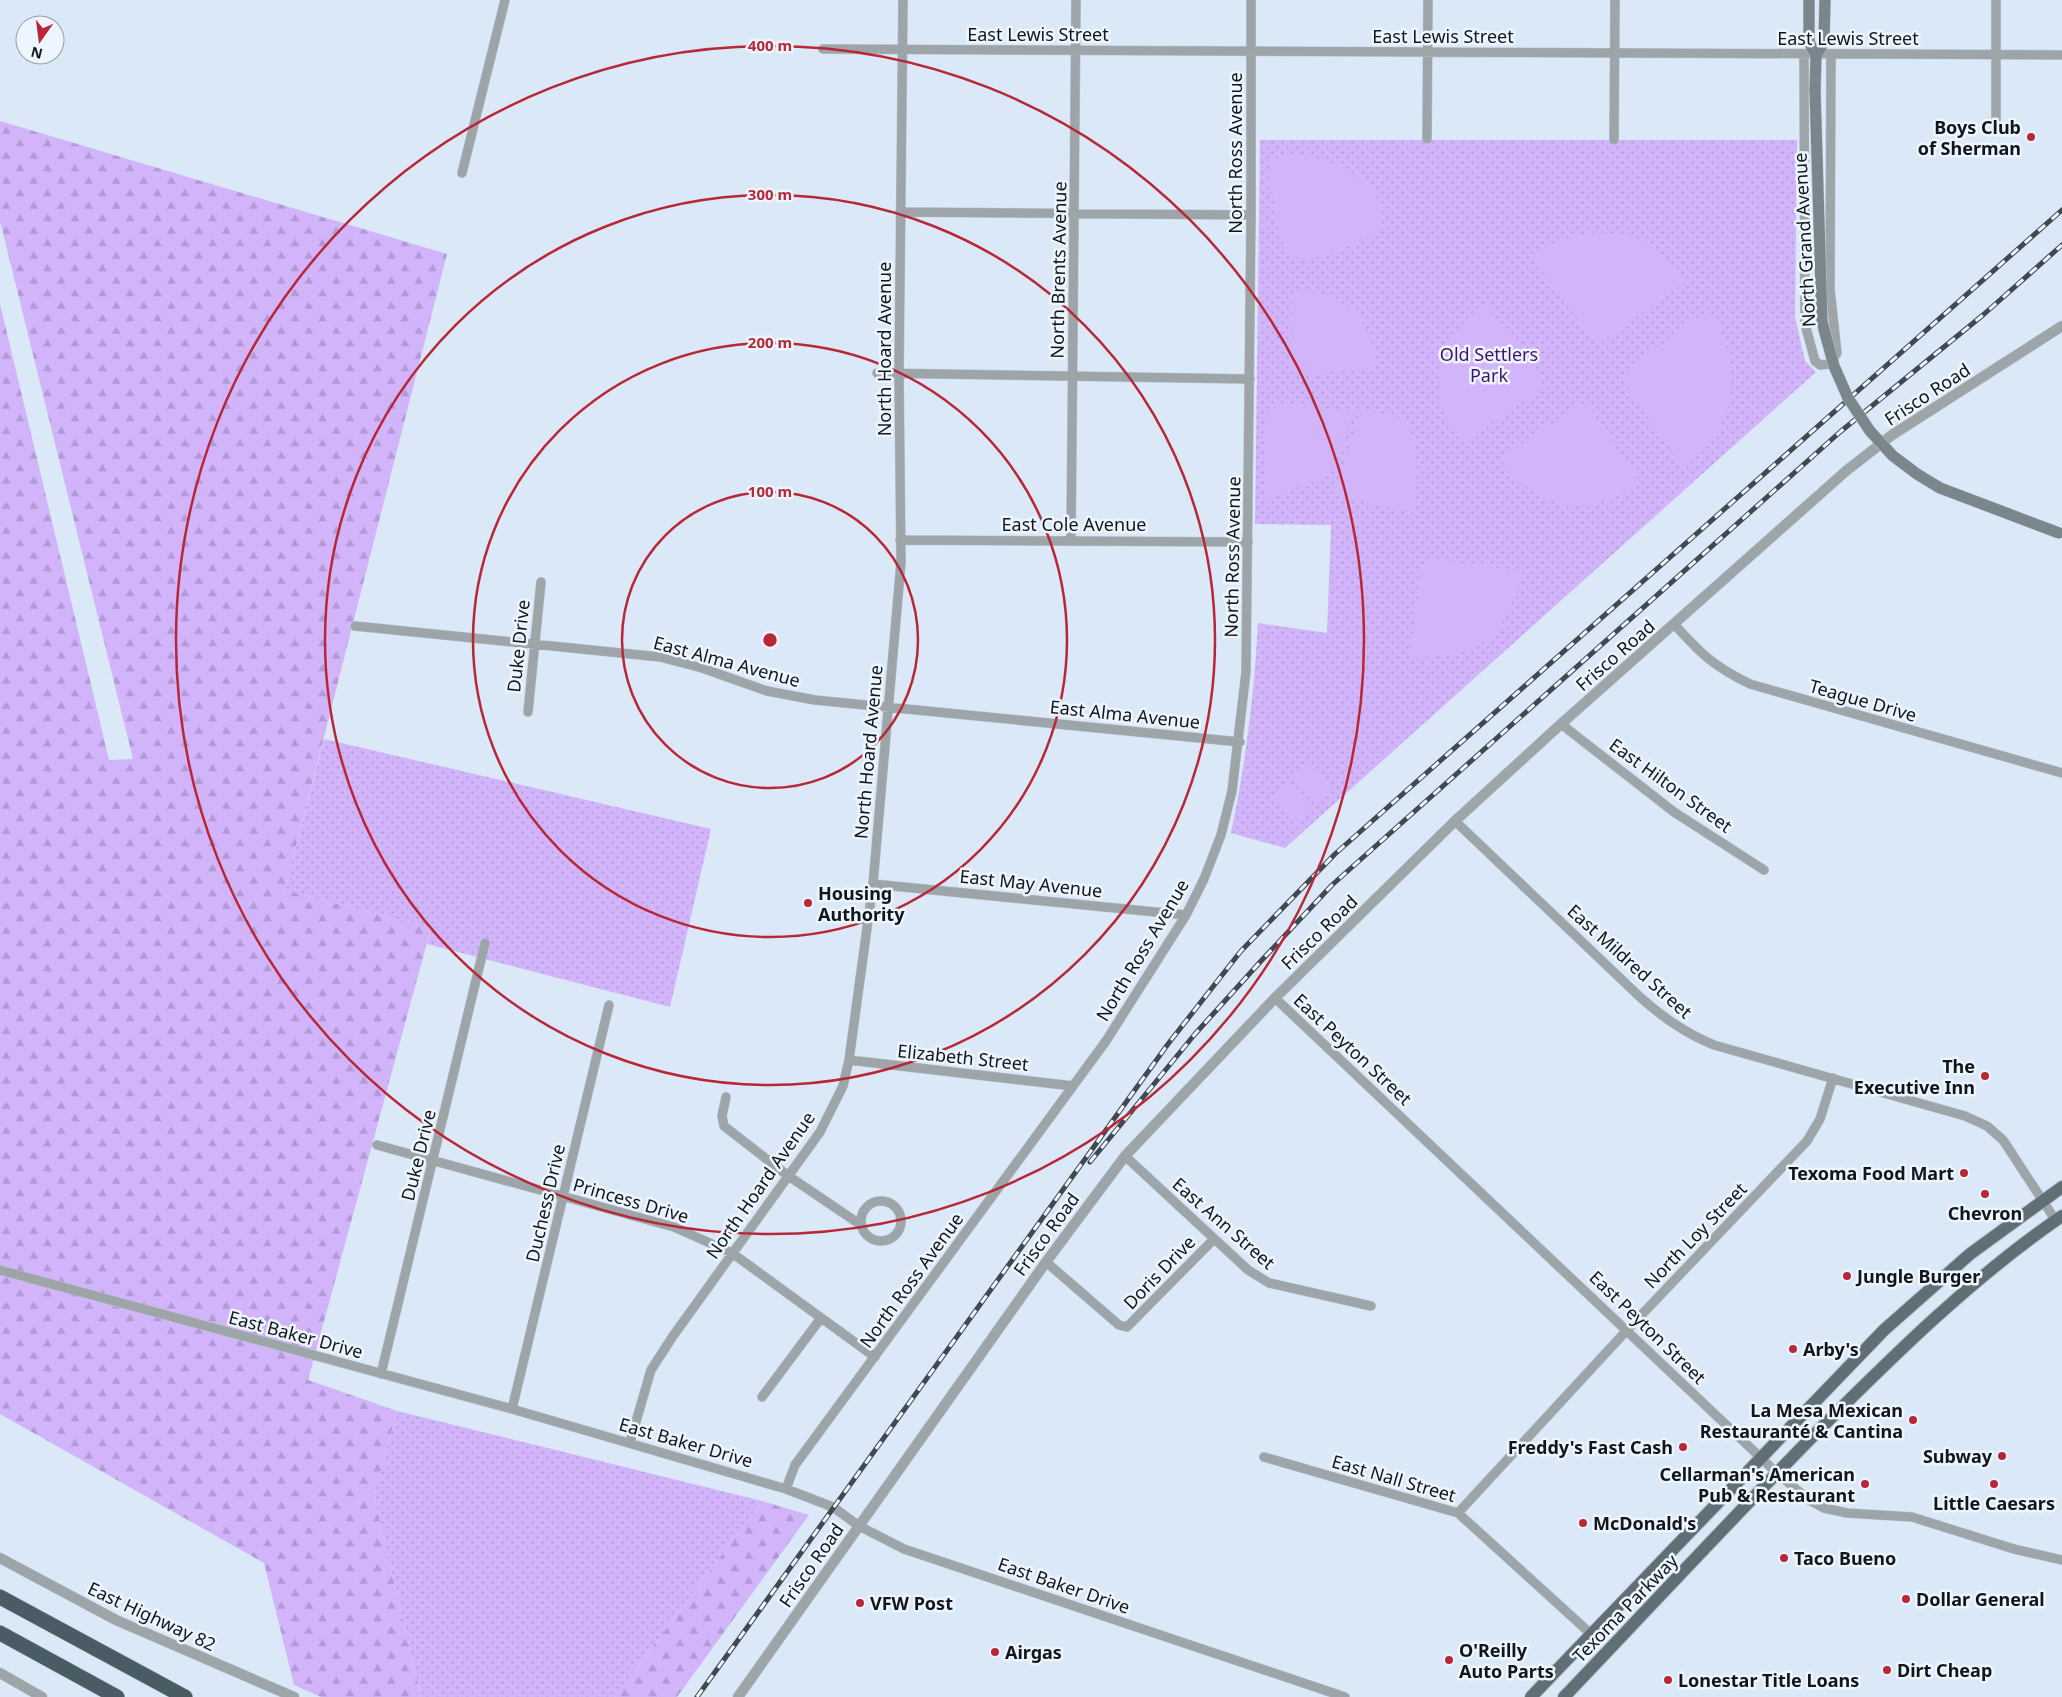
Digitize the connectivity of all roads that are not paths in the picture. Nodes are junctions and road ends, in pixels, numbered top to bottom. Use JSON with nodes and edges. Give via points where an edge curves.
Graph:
{"nodes":[{"id":1,"x":505,"y":0,"type":"edge"},
{"id":2,"x":903,"y":0,"type":"edge"},
{"id":3,"x":1076,"y":0,"type":"edge"},
{"id":4,"x":1251,"y":0,"type":"edge"},
{"id":5,"x":1428,"y":0,"type":"edge"},
{"id":6,"x":1615,"y":0,"type":"edge"},
{"id":7,"x":1810,"y":0,"type":"edge"},
{"id":8,"x":1825,"y":0,"type":"edge"},
{"id":9,"x":1996,"y":0,"type":"edge"},
{"id":10,"x":824,"y":49,"type":"dead end"},
{"id":11,"x":902,"y":50,"type":"junction"},
{"id":12,"x":1076,"y":50,"type":"junction"},
{"id":13,"x":1250,"y":51,"type":"junction"},
{"id":14,"x":1428,"y":52,"type":"junction"},
{"id":15,"x":1614,"y":53,"type":"junction"},
{"id":16,"x":1996,"y":54,"type":"junction"},
{"id":17,"x":1804,"y":55,"type":"junction"},
{"id":18,"x":1816,"y":55,"type":"junction"},
{"id":19,"x":1831,"y":55,"type":"junction"},
{"id":20,"x":2062,"y":55,"type":"edge"},
{"id":21,"x":1996,"y":120,"type":"dead end"},
{"id":22,"x":1427,"y":139,"type":"dead end"},
{"id":23,"x":1614,"y":140,"type":"dead end"},
{"id":24,"x":462,"y":173,"type":"dead end"},
{"id":25,"x":900,"y":212,"type":"junction"},
{"id":26,"x":1076,"y":214,"type":"junction"},
{"id":27,"x":1252,"y":215,"type":"junction"},
{"id":28,"x":2062,"y":326,"type":"edge"},
{"id":29,"x":877,"y":373,"type":"dead end"},
{"id":30,"x":899,"y":374,"type":"junction"},
{"id":31,"x":1074,"y":377,"type":"junction"},
{"id":32,"x":1250,"y":379,"type":"junction"},
{"id":33,"x":2060,"y":534,"type":"edge"},
{"id":34,"x":900,"y":540,"type":"junction"},
{"id":35,"x":1071,"y":540,"type":"junction"},
{"id":36,"x":1248,"y":542,"type":"junction"},
{"id":37,"x":541,"y":582,"type":"dead end"},
{"id":38,"x":1674,"y":624,"type":"junction"},
{"id":39,"x":355,"y":626,"type":"dead end"},
{"id":40,"x":535,"y":644,"type":"junction"},
{"id":41,"x":888,"y":707,"type":"junction"},
{"id":42,"x":528,"y":712,"type":"dead end"},
{"id":43,"x":1561,"y":724,"type":"junction"},
{"id":44,"x":1240,"y":742,"type":"junction"},
{"id":45,"x":2062,"y":773,"type":"edge"},
{"id":46,"x":1455,"y":821,"type":"junction"},
{"id":47,"x":1764,"y":870,"type":"dead end"},
{"id":48,"x":873,"y":884,"type":"junction"},
{"id":49,"x":1186,"y":915,"type":"junction"},
{"id":50,"x":485,"y":943,"type":"dead end"},
{"id":51,"x":1275,"y":998,"type":"junction"},
{"id":52,"x":609,"y":1005,"type":"dead end"},
{"id":53,"x":849,"y":1060,"type":"junction"},
{"id":54,"x":1833,"y":1078,"type":"junction"},
{"id":55,"x":1073,"y":1086,"type":"junction"},
{"id":56,"x":726,"y":1097,"type":"dead end"},
{"id":57,"x":377,"y":1145,"type":"dead end"},
{"id":58,"x":1125,"y":1156,"type":"junction"},
{"id":59,"x":433,"y":1162,"type":"junction"},
{"id":60,"x":787,"y":1175,"type":"junction"},
{"id":61,"x":2062,"y":1187,"type":"edge"},
{"id":62,"x":563,"y":1197,"type":"junction"},
{"id":63,"x":2043,"y":1200,"type":"junction"},
{"id":64,"x":2059,"y":1218,"type":"edge"},
{"id":65,"x":861,"y":1225,"type":"junction"},
{"id":66,"x":1214,"y":1239,"type":"junction"},
{"id":67,"x":732,"y":1254,"type":"junction"},
{"id":68,"x":1046,"y":1262,"type":"junction"},
{"id":69,"x":0,"y":1270,"type":"edge"},
{"id":70,"x":1371,"y":1306,"type":"dead end"},
{"id":71,"x":821,"y":1318,"type":"junction"},
{"id":72,"x":1628,"y":1329,"type":"junction"},
{"id":73,"x":875,"y":1357,"type":"junction"},
{"id":74,"x":381,"y":1374,"type":"junction"},
{"id":75,"x":762,"y":1397,"type":"dead end"},
{"id":76,"x":512,"y":1409,"type":"junction"},
{"id":77,"x":630,"y":1442,"type":"junction"},
{"id":78,"x":1264,"y":1457,"type":"dead end"},
{"id":79,"x":1760,"y":1457,"type":"junction"},
{"id":80,"x":1777,"y":1473,"type":"junction"},
{"id":81,"x":786,"y":1488,"type":"junction"},
{"id":82,"x":1458,"y":1513,"type":"junction"},
{"id":83,"x":859,"y":1526,"type":"junction"},
{"id":84,"x":0,"y":1558,"type":"edge"},
{"id":85,"x":2062,"y":1560,"type":"edge"},
{"id":86,"x":0,"y":1596,"type":"edge"},
{"id":87,"x":0,"y":1633,"type":"edge"},
{"id":88,"x":1591,"y":1634,"type":"junction"},
{"id":89,"x":0,"y":1673,"type":"edge"},
{"id":90,"x":42,"y":1697,"type":"edge"},
{"id":91,"x":117,"y":1697,"type":"edge"},
{"id":92,"x":185,"y":1697,"type":"edge"},
{"id":93,"x":294,"y":1697,"type":"edge"},
{"id":94,"x":738,"y":1697,"type":"edge"},
{"id":95,"x":1345,"y":1697,"type":"edge"},
{"id":96,"x":1531,"y":1697,"type":"edge"},
{"id":97,"x":1564,"y":1697,"type":"edge"}],
"edges":[{"from":1,"to":24,"type":"street"},
{"from":2,"to":11,"type":"street","name":"North Hoard Avenue"},
{"from":3,"to":12,"type":"street","name":"North Brents Avenue"},
{"from":4,"to":13,"type":"street","name":"North Ross Avenue"},
{"from":5,"to":14,"type":"street"},
{"from":6,"to":15,"type":"street"},
{"from":7,"to":18,"type":"main road","name":"North Grand Avenue","via":[[1809,42]]},
{"from":8,"to":18,"type":"main road","name":"North Grand Avenue","via":[[1824,42]]},
{"from":9,"to":16,"type":"street"},
{"from":10,"to":11,"type":"street","name":"East Lewis Street"},
{"from":11,"to":12,"type":"street","name":"East Lewis Street"},
{"from":11,"to":25,"type":"street","name":"North Hoard Avenue"},
{"from":12,"to":13,"type":"street","name":"East Lewis Street"},
{"from":12,"to":26,"type":"street","name":"North Brents Avenue"},
{"from":13,"to":14,"type":"street","name":"East Lewis Street"},
{"from":13,"to":27,"type":"street","name":"North Ross Avenue"},
{"from":14,"to":15,"type":"street","name":"East Lewis Street"},
{"from":14,"to":22,"type":"street"},
{"from":15,"to":17,"type":"street","name":"East Lewis Street"},
{"from":15,"to":23,"type":"street"},
{"from":16,"to":19,"type":"street","name":"East Lewis Street"},
{"from":16,"to":20,"type":"street","name":"East Lewis Street"},
{"from":16,"to":21,"type":"street"},
{"from":17,"to":18,"type":"street","name":"East Lewis Street"},
{"from":17,"to":19,"type":"street","via":[[1804,324],[1815,361],[1820,365],[1829,364],[1837,353],[1830,289]]},
{"from":18,"to":19,"type":"street","name":"East Lewis Street"},
{"from":18,"to":33,"type":"main road","name":"North Grand Avenue","bridge":true,"via":[[1822,322],[1834,366],[1848,398],[1870,431],[1893,456],[1917,474],[1940,488]]},
{"from":25,"to":26,"type":"street"},
{"from":25,"to":30,"type":"street","name":"North Hoard Avenue"},
{"from":26,"to":27,"type":"street"},
{"from":26,"to":31,"type":"street","name":"North Brents Avenue"},
{"from":27,"to":32,"type":"street","name":"North Ross Avenue"},
{"from":28,"to":38,"type":"street","name":"Frisco Road","via":[[1892,435],[1846,471]]},
{"from":29,"to":30,"type":"street"},
{"from":30,"to":31,"type":"street"},
{"from":30,"to":34,"type":"street","name":"North Hoard Avenue"},
{"from":31,"to":32,"type":"street"},
{"from":31,"to":35,"type":"street","name":"North Brents Avenue"},
{"from":32,"to":36,"type":"street","name":"North Ross Avenue"},
{"from":34,"to":35,"type":"street","name":"East Cole Avenue"},
{"from":34,"to":41,"type":"street","name":"North Hoard Avenue"},
{"from":35,"to":36,"type":"street","name":"East Cole Avenue"},
{"from":36,"to":44,"type":"street","name":"North Ross Avenue","via":[[1246,672]]},
{"from":37,"to":40,"type":"street","name":"Duke Drive"},
{"from":38,"to":43,"type":"street","name":"Frisco Road"},
{"from":38,"to":45,"type":"street","name":"Teague Drive","via":[[1705,658],[1750,684]]},
{"from":39,"to":40,"type":"street","name":"East Alma Avenue"},
{"from":40,"to":41,"type":"street","name":"East Alma Avenue","via":[[660,657],[767,691],[815,700]]},
{"from":40,"to":42,"type":"street","name":"Duke Drive"},
{"from":41,"to":44,"type":"street","name":"East Alma Avenue"},
{"from":41,"to":48,"type":"street","name":"North Hoard Avenue"},
{"from":43,"to":46,"type":"street","name":"Frisco Road"},
{"from":43,"to":47,"type":"street","name":"East Hilton Street","via":[[1674,812]]},
{"from":44,"to":49,"type":"street","name":"North Ross Avenue","via":[[1221,835]]},
{"from":46,"to":51,"type":"street","name":"Frisco Road"},
{"from":46,"to":54,"type":"street","name":"East Mildred Street","via":[[1670,1023],[1714,1045]]},
{"from":48,"to":49,"type":"street","name":"East May Avenue"},
{"from":48,"to":53,"type":"street","name":"North Hoard Avenue"},
{"from":49,"to":55,"type":"street","name":"North Ross Avenue","via":[[1106,1041]]},
{"from":50,"to":59,"type":"street","name":"Duke Drive"},
{"from":51,"to":58,"type":"street","name":"Frisco Road"},
{"from":51,"to":72,"type":"street","name":"East Peyton Street"},
{"from":52,"to":62,"type":"street","name":"Duchess Drive"},
{"from":53,"to":55,"type":"street","name":"Elizabeth Street"},
{"from":53,"to":60,"type":"street","name":"North Hoard Avenue","via":[[843,1086],[820,1132]]},
{"from":54,"to":63,"type":"street","name":"East Mildred Street","via":[[1966,1116],[1987,1126],[2003,1140]]},
{"from":54,"to":72,"type":"street","name":"North Loy Street","via":[[1820,1119],[1807,1141]]},
{"from":55,"to":73,"type":"street","name":"North Ross Avenue"},
{"from":56,"to":60,"type":"street","via":[[722,1116],[724,1126]]},
{"from":57,"to":59,"type":"street","name":"Princess Drive"},
{"from":58,"to":66,"type":"street","name":"East Ann Street"},
{"from":58,"to":68,"type":"street","name":"Frisco Road"},
{"from":59,"to":62,"type":"street","name":"Princess Drive"},
{"from":59,"to":74,"type":"street","name":"Duke Drive"},
{"from":60,"to":65,"type":"street"},
{"from":60,"to":67,"type":"street","name":"North Hoard Avenue"},
{"from":61,"to":63,"type":"main road","name":"Texoma Parkway"},
{"from":62,"to":67,"type":"street","name":"Princess Drive","via":[[674,1227]]},
{"from":62,"to":76,"type":"street","name":"Duchess Drive"},
{"from":63,"to":64,"type":"street","name":"East Mildred Street"},
{"from":63,"to":79,"type":"main road","name":"Texoma Parkway","via":[[1970,1254],[1905,1311]]},
{"from":64,"to":80,"type":"main road","name":"Texoma Parkway","via":[[1982,1276],[1899,1349]]},
{"from":65,"to":65,"type":"street","via":[[863,1212],[874,1202],[894,1206],[901,1217],[896,1235],[885,1241],[867,1236]]},
{"from":66,"to":68,"type":"street","name":"Doris Drive","via":[[1127,1328],[1119,1325]]},
{"from":66,"to":70,"type":"street","name":"East Ann Street","via":[[1248,1270],[1269,1283]]},
{"from":67,"to":71,"type":"street","name":"Princess Drive"},
{"from":67,"to":77,"type":"street","name":"North Hoard Avenue","via":[[651,1370]]},
{"from":68,"to":83,"type":"street","name":"Frisco Road"},
{"from":69,"to":74,"type":"street","name":"East Baker Drive"},
{"from":71,"to":73,"type":"street","name":"Princess Drive"},
{"from":71,"to":75,"type":"street"},
{"from":72,"to":79,"type":"street","name":"East Peyton Street"},
{"from":72,"to":82,"type":"street","name":"North Loy Street"},
{"from":73,"to":81,"type":"street","name":"North Ross Avenue","via":[[795,1465]]},
{"from":74,"to":76,"type":"street","name":"East Baker Drive"},
{"from":76,"to":77,"type":"street","name":"East Baker Drive"},
{"from":77,"to":81,"type":"street","name":"East Baker Drive"},
{"from":78,"to":82,"type":"street","name":"East Nall Street"},
{"from":79,"to":80,"type":"street","name":"East Peyton Street"},
{"from":79,"to":88,"type":"main road","name":"Texoma Parkway"},
{"from":80,"to":85,"type":"street","name":"East Peyton Street","via":[[1809,1500],[1824,1508],[1847,1513],[1912,1517],[2014,1549]]},
{"from":80,"to":97,"type":"main road","name":"Texoma Parkway"},
{"from":81,"to":83,"type":"street","name":"East Baker Drive","via":[[834,1507]]},
{"from":82,"to":88,"type":"street","name":"East Nall Street"},
{"from":83,"to":94,"type":"street","name":"Frisco Road"},
{"from":83,"to":95,"type":"street","name":"East Baker Drive","via":[[904,1549]]},
{"from":84,"to":93,"type":"street","name":"East Highway 82","via":[[116,1620]]},
{"from":86,"to":92,"type":"highway"},
{"from":87,"to":91,"type":"highway"},
{"from":88,"to":96,"type":"main road","name":"Texoma Parkway"},
{"from":89,"to":90,"type":"street"}]}
